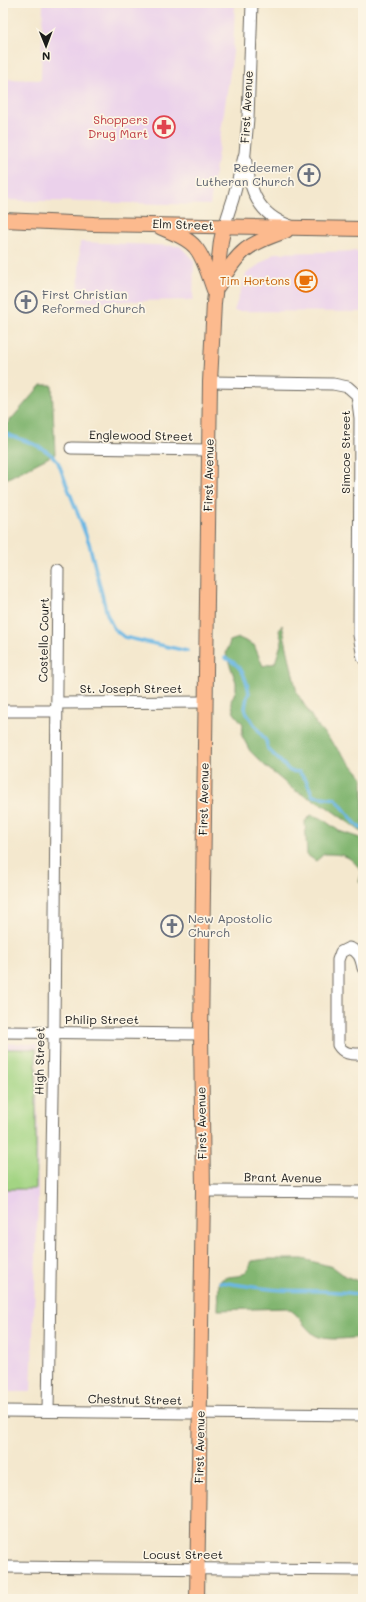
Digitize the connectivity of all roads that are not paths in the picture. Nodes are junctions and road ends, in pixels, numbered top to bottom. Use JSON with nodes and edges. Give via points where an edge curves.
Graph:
{"nodes":[{"id":1,"x":252,"y":3,"type":"edge"},
{"id":2,"x":245,"y":153,"type":"junction"},
{"id":3,"x":3,"y":220,"type":"edge"},
{"id":4,"x":153,"y":224,"type":"junction"},
{"id":5,"x":224,"y":227,"type":"junction"},
{"id":6,"x":296,"y":228,"type":"junction"},
{"id":7,"x":363,"y":229,"type":"edge"},
{"id":8,"x":215,"y":292,"type":"junction"},
{"id":9,"x":210,"y":382,"type":"junction"},
{"id":10,"x":71,"y":448,"type":"dead end"},
{"id":11,"x":209,"y":450,"type":"junction"},
{"id":12,"x":58,"y":570,"type":"dead end"},
{"id":13,"x":363,"y":658,"type":"edge"},
{"id":14,"x":205,"y":702,"type":"junction"},
{"id":15,"x":57,"y":707,"type":"junction"},
{"id":16,"x":3,"y":711,"type":"edge"},
{"id":17,"x":363,"y":968,"type":"edge"},
{"id":18,"x":3,"y":1032,"type":"edge"},
{"id":19,"x":54,"y":1032,"type":"junction"},
{"id":20,"x":201,"y":1034,"type":"junction"},
{"id":21,"x":363,"y":1054,"type":"edge"},
{"id":22,"x":203,"y":1191,"type":"junction"},
{"id":23,"x":363,"y":1192,"type":"edge"},
{"id":24,"x":3,"y":1411,"type":"edge"},
{"id":25,"x":48,"y":1411,"type":"junction"},
{"id":26,"x":200,"y":1414,"type":"junction"},
{"id":27,"x":363,"y":1415,"type":"edge"},
{"id":28,"x":3,"y":1568,"type":"edge"},
{"id":29,"x":197,"y":1568,"type":"junction"},
{"id":30,"x":363,"y":1570,"type":"edge"},
{"id":31,"x":197,"y":1599,"type":"edge"}],
"edges":[{"from":1,"to":2,"type":"street","name":"First Avenue"},
{"from":2,"to":5,"type":"street","name":"First Avenue"},
{"from":2,"to":6,"type":"street","via":[[250,182],[257,200],[272,217]]},
{"from":3,"to":4,"type":"main road","name":"Elm Street"},
{"from":4,"to":5,"type":"main road","name":"Elm Street"},
{"from":4,"to":8,"type":"main road","via":[[180,236],[196,248]]},
{"from":5,"to":6,"type":"main road","name":"Elm Street"},
{"from":5,"to":8,"type":"main road","name":"First Avenue"},
{"from":6,"to":7,"type":"main road","name":"Elm Street"},
{"from":6,"to":8,"type":"main road","via":[[260,240],[247,248],[231,264]]},
{"from":8,"to":9,"type":"main road","name":"First Avenue"},
{"from":9,"to":11,"type":"main road","name":"First Avenue"},
{"from":9,"to":13,"type":"street","name":"Simcoe Street","via":[[333,384],[348,387],[357,395],[360,418],[359,629]]},
{"from":10,"to":11,"type":"street","name":"Englewood Street"},
{"from":11,"to":14,"type":"main road","name":"First Avenue"},
{"from":12,"to":15,"type":"street","name":"Costello Court"},
{"from":14,"to":15,"type":"street","name":"St. Joseph Street"},
{"from":14,"to":20,"type":"main road","name":"First Avenue"},
{"from":15,"to":16,"type":"street","name":"St. Joseph Street"},
{"from":15,"to":19,"type":"street","name":"High Street"},
{"from":17,"to":21,"type":"street","via":[[356,951],[349,948],[341,952],[338,960],[338,1045],[348,1054]]},
{"from":18,"to":19,"type":"street","name":"Philip Street"},
{"from":19,"to":20,"type":"street","name":"Philip Street"},
{"from":19,"to":25,"type":"street","name":"High Street"},
{"from":20,"to":22,"type":"main road","name":"First Avenue"},
{"from":22,"to":23,"type":"street","name":"Brant Avenue"},
{"from":22,"to":26,"type":"main road","name":"First Avenue"},
{"from":24,"to":25,"type":"street","name":"Chestnut Street"},
{"from":25,"to":26,"type":"street","name":"Chestnut Street"},
{"from":26,"to":27,"type":"street","name":"Chestnut Street"},
{"from":26,"to":29,"type":"main road","name":"First Avenue"},
{"from":28,"to":29,"type":"street","name":"Locust Street"},
{"from":29,"to":30,"type":"street","name":"Locust Street"},
{"from":29,"to":31,"type":"main road","name":"First Avenue"}]}
